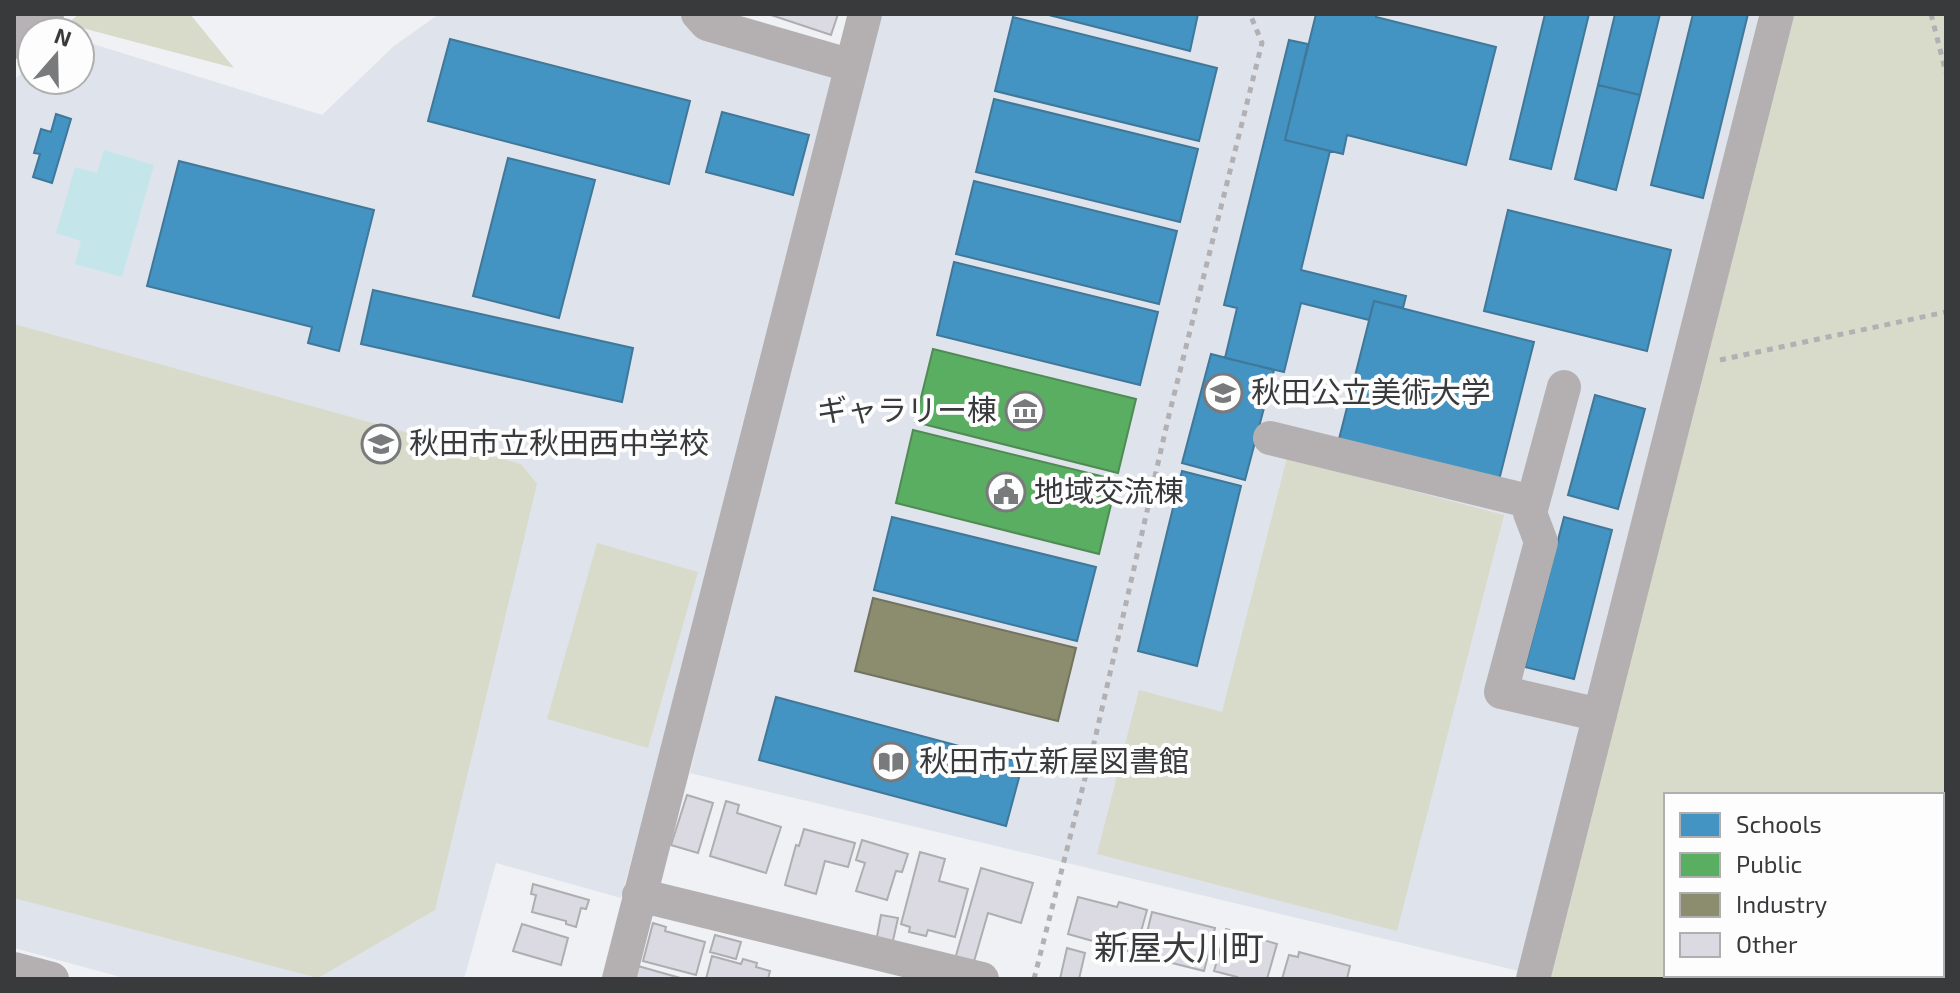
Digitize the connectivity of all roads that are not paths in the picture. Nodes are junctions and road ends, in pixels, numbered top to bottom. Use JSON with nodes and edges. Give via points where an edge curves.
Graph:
{"nodes":[{"id":1,"x":42,"y":14,"type":"edge"},
{"id":2,"x":698,"y":14,"type":"edge"},
{"id":3,"x":865,"y":14,"type":"edge"},
{"id":4,"x":1777,"y":14,"type":"edge"},
{"id":5,"x":14,"y":37,"type":"edge"},
{"id":6,"x":852,"y":66,"type":"junction"},
{"id":7,"x":1564,"y":387,"type":"dead end"},
{"id":8,"x":1270,"y":438,"type":"dead end"},
{"id":9,"x":1532,"y":502,"type":"junction"},
{"id":10,"x":1600,"y":715,"type":"junction"},
{"id":11,"x":639,"y":895,"type":"junction"},
{"id":12,"x":14,"y":969,"type":"edge"},
{"id":13,"x":52,"y":979,"type":"edge"},
{"id":14,"x":619,"y":979,"type":"edge"},
{"id":15,"x":982,"y":979,"type":"edge"},
{"id":16,"x":1533,"y":979,"type":"edge"}],
"edges":[{"from":1,"to":5,"type":"main road"},
{"from":2,"to":6,"type":"street","via":[[707,24]]},
{"from":3,"to":6,"type":"street"},
{"from":4,"to":10,"type":"street"},
{"from":6,"to":11,"type":"street"},
{"from":7,"to":9,"type":"street"},
{"from":8,"to":9,"type":"street"},
{"from":9,"to":10,"type":"street","via":[[1530,513],[1541,542],[1501,692]]},
{"from":10,"to":16,"type":"street"},
{"from":11,"to":14,"type":"street"},
{"from":11,"to":15,"type":"street"},
{"from":12,"to":13,"type":"street"}]}
